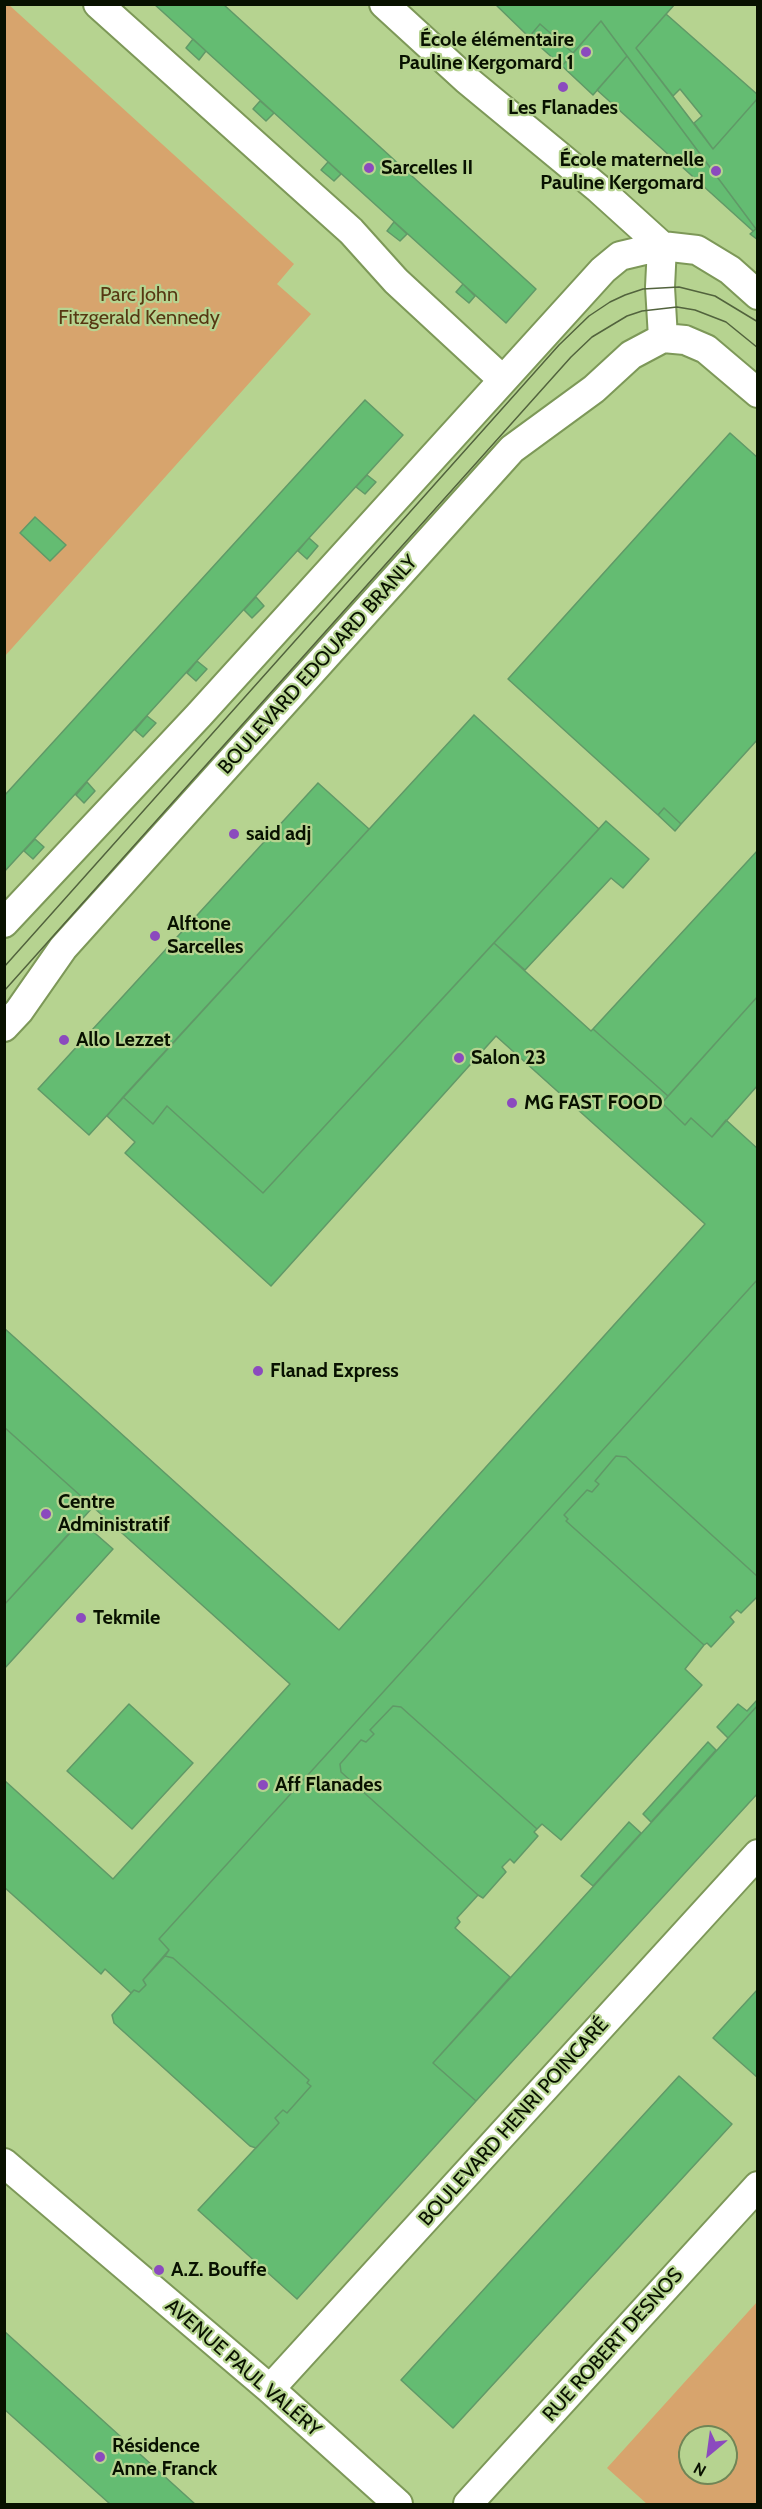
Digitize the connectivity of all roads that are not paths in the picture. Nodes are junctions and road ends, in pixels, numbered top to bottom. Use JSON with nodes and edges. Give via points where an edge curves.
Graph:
{"nodes":[{"id":1,"x":98,"y":4,"type":"edge"},
{"id":2,"x":384,"y":4,"type":"edge"},
{"id":3,"x":662,"y":246,"type":"junction"},
{"id":4,"x":758,"y":295,"type":"edge"},
{"id":5,"x":663,"y":338,"type":"junction"},
{"id":6,"x":503,"y":380,"type":"junction"},
{"id":7,"x":758,"y":393,"type":"edge"},
{"id":8,"x":4,"y":923,"type":"edge"},
{"id":9,"x":4,"y":1026,"type":"edge"},
{"id":10,"x":758,"y":1854,"type":"edge"},
{"id":11,"x":4,"y":2163,"type":"edge"},
{"id":12,"x":758,"y":2186,"type":"edge"},
{"id":13,"x":270,"y":2389,"type":"junction"},
{"id":14,"x":398,"y":2505,"type":"edge"},
{"id":15,"x":468,"y":2505,"type":"edge"}],
"edges":[{"from":1,"to":6,"type":"street","via":[[351,231],[396,281]]},
{"from":2,"to":3,"type":"street"},
{"from":3,"to":4,"type":"street","via":[[697,250],[730,270]]},
{"from":3,"to":5,"type":"street"},
{"from":3,"to":6,"type":"street","via":[[620,256],[603,270]]},
{"from":5,"to":7,"type":"street","via":[[685,340],[706,349]]},
{"from":5,"to":9,"type":"street","name":"BOULEVARD EDOUARD BRANLY","via":[[631,355],[594,389],[512,448],[63,948]]},
{"from":6,"to":8,"type":"street"},
{"from":10,"to":13,"type":"street","name":"BOULEVARD HENRI POINCARÉ"},
{"from":11,"to":13,"type":"street","name":"AVENUE PAUL VALÉRY"},
{"from":12,"to":15,"type":"street","name":"RUE ROBERT DESNOS"},
{"from":13,"to":14,"type":"street","name":"AVENUE PAUL VALÉRY"}]}
